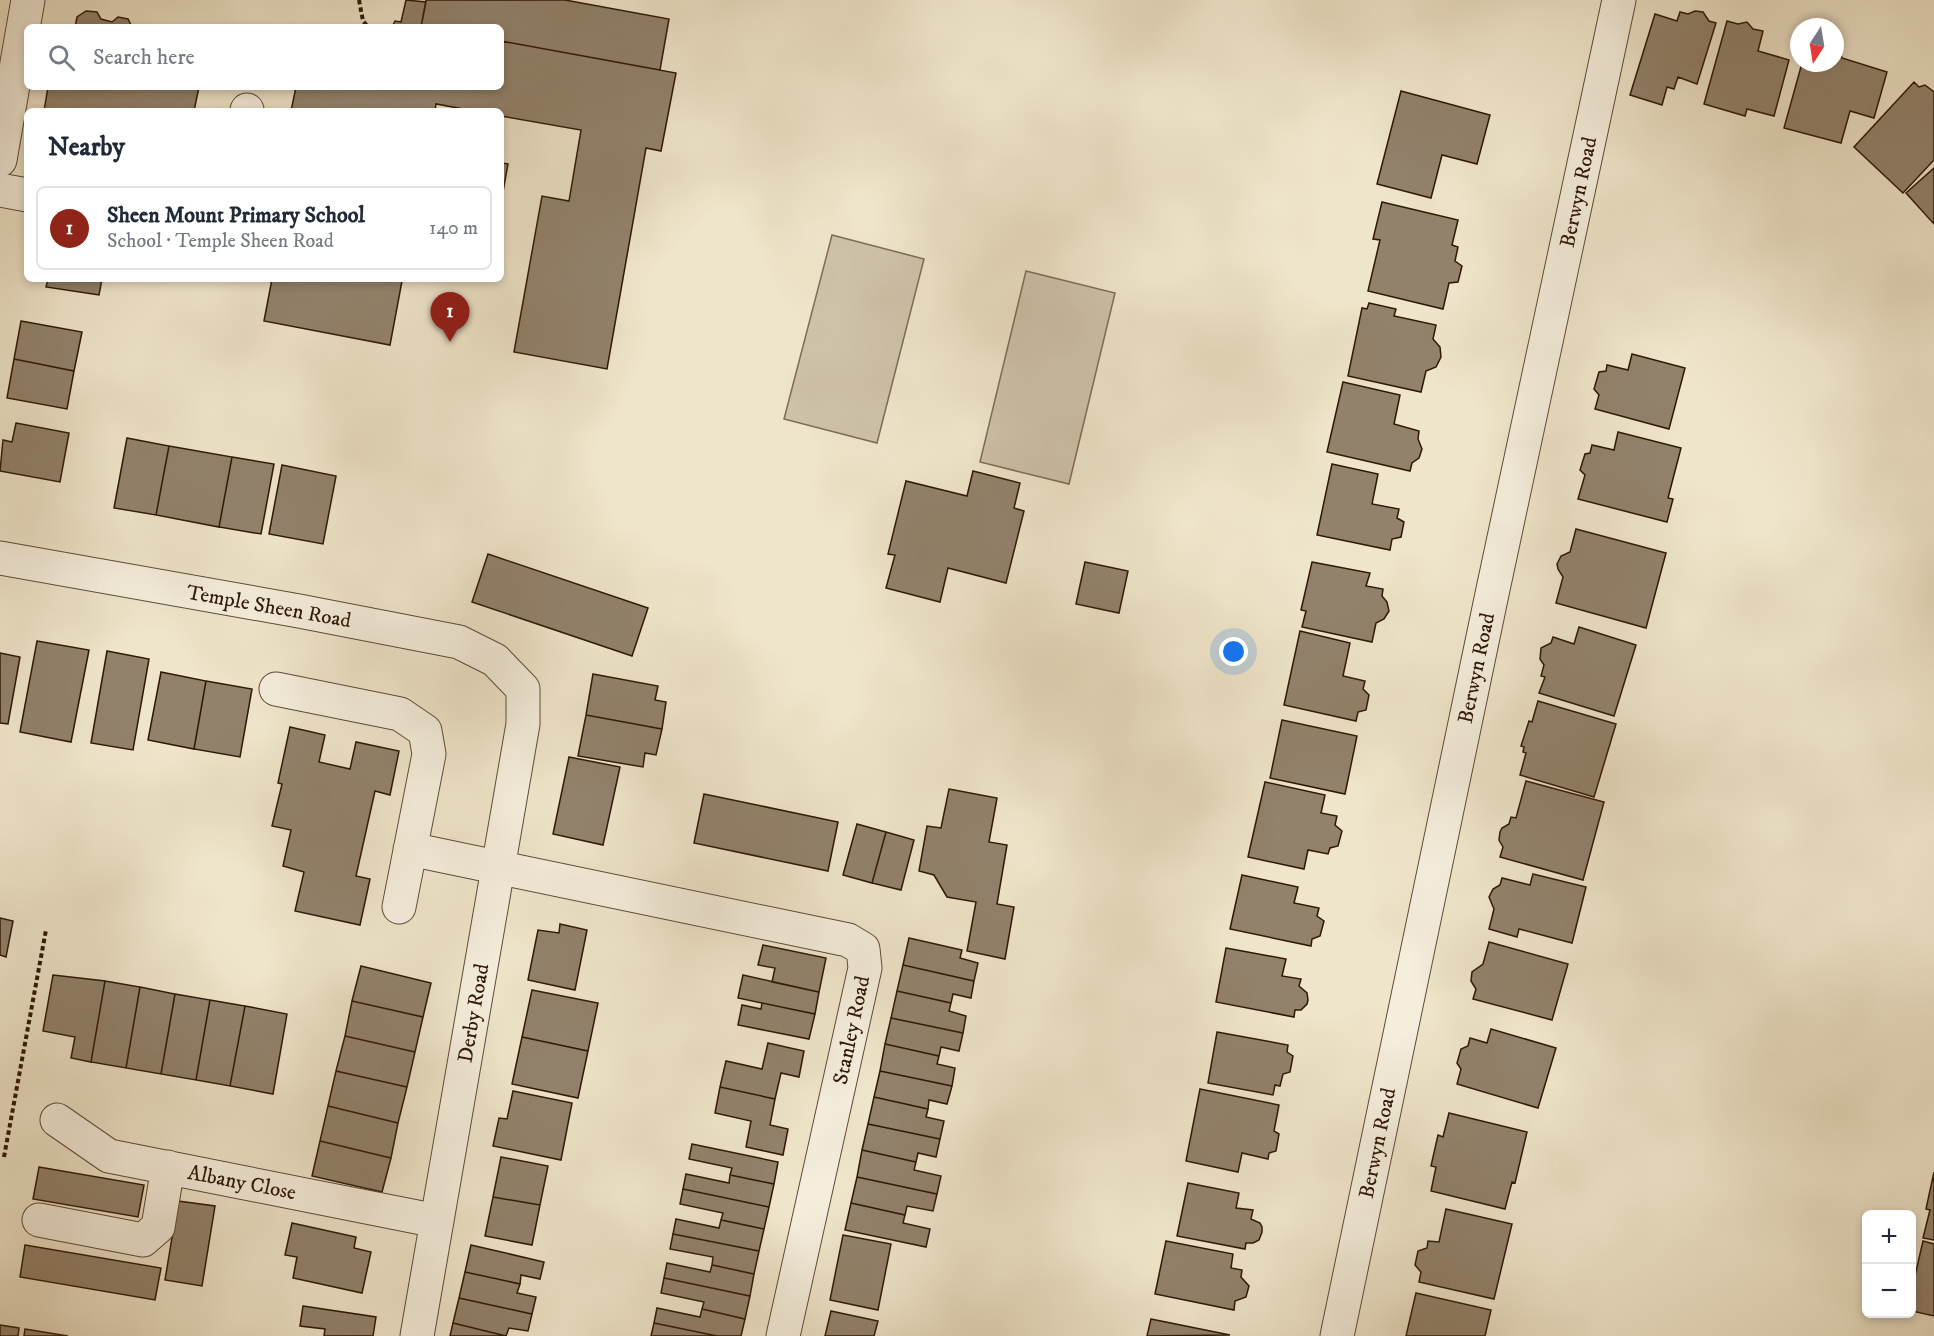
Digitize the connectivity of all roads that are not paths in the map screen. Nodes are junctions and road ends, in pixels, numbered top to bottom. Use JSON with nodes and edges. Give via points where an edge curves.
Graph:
{"nodes":[{"id":1,"x":28,"y":0,"type":"edge"},
{"id":2,"x":1619,"y":0,"type":"edge"},
{"id":3,"x":25,"y":24,"type":"edge"},
{"id":4,"x":24,"y":34,"type":"edge"},
{"id":5,"x":10,"y":153,"type":"edge"},
{"id":6,"x":0,"y":190,"type":"edge"},
{"id":7,"x":24,"y":194,"type":"edge"},
{"id":8,"x":0,"y":558,"type":"edge"},
{"id":9,"x":276,"y":689,"type":"dead end"},
{"id":10,"x":523,"y":689,"type":"joint"},
{"id":11,"x":410,"y":849,"type":"junction"},
{"id":12,"x":498,"y":868,"type":"junction"},
{"id":13,"x":399,"y":908,"type":"dead end"},
{"id":14,"x":57,"y":1120,"type":"dead end"},
{"id":15,"x":168,"y":1167,"type":"junction"},
{"id":16,"x":39,"y":1221,"type":"dead end"},
{"id":17,"x":437,"y":1221,"type":"junction"},
{"id":18,"x":417,"y":1336,"type":"edge"},
{"id":19,"x":783,"y":1336,"type":"edge"},
{"id":20,"x":1337,"y":1336,"type":"edge"}],
"edges":[{"from":1,"to":3,"type":"street"},
{"from":2,"to":20,"type":"street","name":"Berwyn Road"},
{"from":4,"to":5,"type":"street"},
{"from":6,"to":7,"type":"street"},
{"from":8,"to":10,"type":"street","name":"Temple Sheen Road","via":[[459,642],[495,660]]},
{"from":9,"to":11,"type":"street","via":[[400,714],[425,731],[429,754]]},
{"from":10,"to":12,"type":"street","name":"Derby Road","via":[[523,724]]},
{"from":11,"to":12,"type":"street"},
{"from":11,"to":13,"type":"street"},
{"from":12,"to":17,"type":"street","name":"Derby Road"},
{"from":12,"to":19,"type":"street","name":"Stanley Road","via":[[848,939],[863,949],[865,968]]},
{"from":14,"to":15,"type":"street","name":"Albany Close","via":[[109,1156]]},
{"from":15,"to":16,"type":"street","via":[[158,1227],[143,1240]]},
{"from":15,"to":17,"type":"street","name":"Albany Close"},
{"from":17,"to":18,"type":"street","name":"Derby Road"}]}
